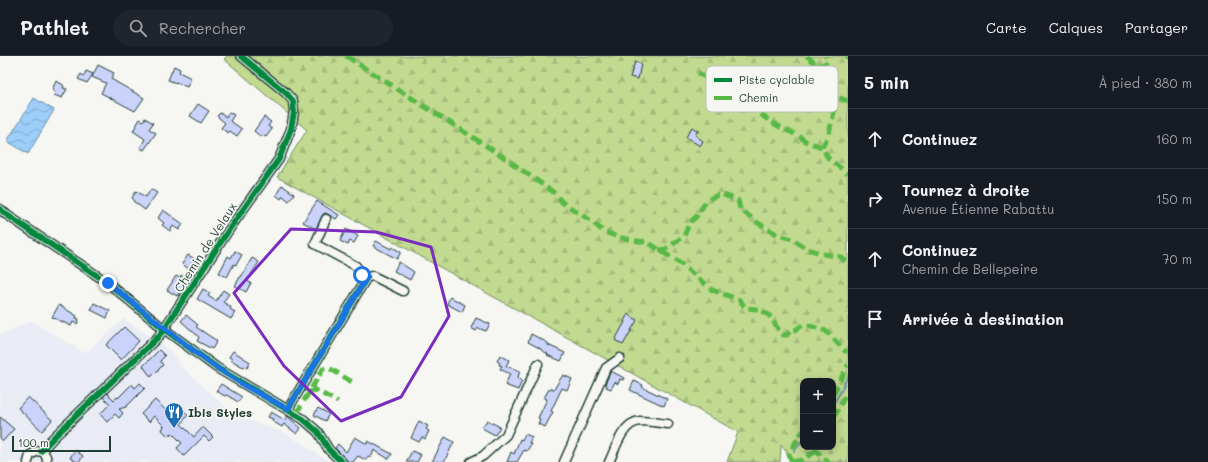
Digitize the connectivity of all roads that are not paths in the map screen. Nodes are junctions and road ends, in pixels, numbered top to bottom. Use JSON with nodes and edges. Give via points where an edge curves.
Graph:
{"nodes":[{"id":1,"x":241,"y":56,"type":"edge"},
{"id":2,"x":0,"y":209,"type":"edge"},
{"id":3,"x":326,"y":219,"type":"dead end"},
{"id":4,"x":367,"y":277,"type":"junction"},
{"id":5,"x":403,"y":291,"type":"dead end"},
{"id":6,"x":164,"y":329,"type":"junction"},
{"id":7,"x":620,"y":358,"type":"dead end"},
{"id":8,"x":538,"y":364,"type":"dead end"},
{"id":9,"x":288,"y":409,"type":"junction"},
{"id":10,"x":668,"y":424,"type":"dead end"},
{"id":11,"x":46,"y":458,"type":"edge"},
{"id":12,"x":28,"y":461,"type":"edge"},
{"id":13,"x":342,"y":462,"type":"edge"},
{"id":14,"x":471,"y":462,"type":"edge"},
{"id":15,"x":564,"y":462,"type":"edge"},
{"id":16,"x":609,"y":462,"type":"edge"}],
"edges":[{"from":1,"to":6,"type":"street","name":"Chemin de Velaux","via":[[293,101],[291,129],[279,159]]},
{"from":2,"to":6,"type":"street","via":[[108,283]]},
{"from":3,"to":4,"type":"street","via":[[315,244],[356,266],[362,275]]},
{"from":4,"to":5,"type":"street","via":[[373,276]]},
{"from":4,"to":9,"type":"street"},
{"from":6,"to":9,"type":"street","via":[[222,371]]},
{"from":6,"to":11,"type":"street","name":"Chemin de Velaux","via":[[55,436]]},
{"from":7,"to":15,"type":"street","via":[[606,368]]},
{"from":8,"to":14,"type":"street","via":[[506,435],[481,457]]},
{"from":9,"to":13,"type":"street","via":[[312,426],[329,450]]},
{"from":10,"to":16,"type":"street","via":[[640,421],[632,424],[625,429]]},
{"from":11,"to":12,"type":"street","via":[[35,451]]}]}
